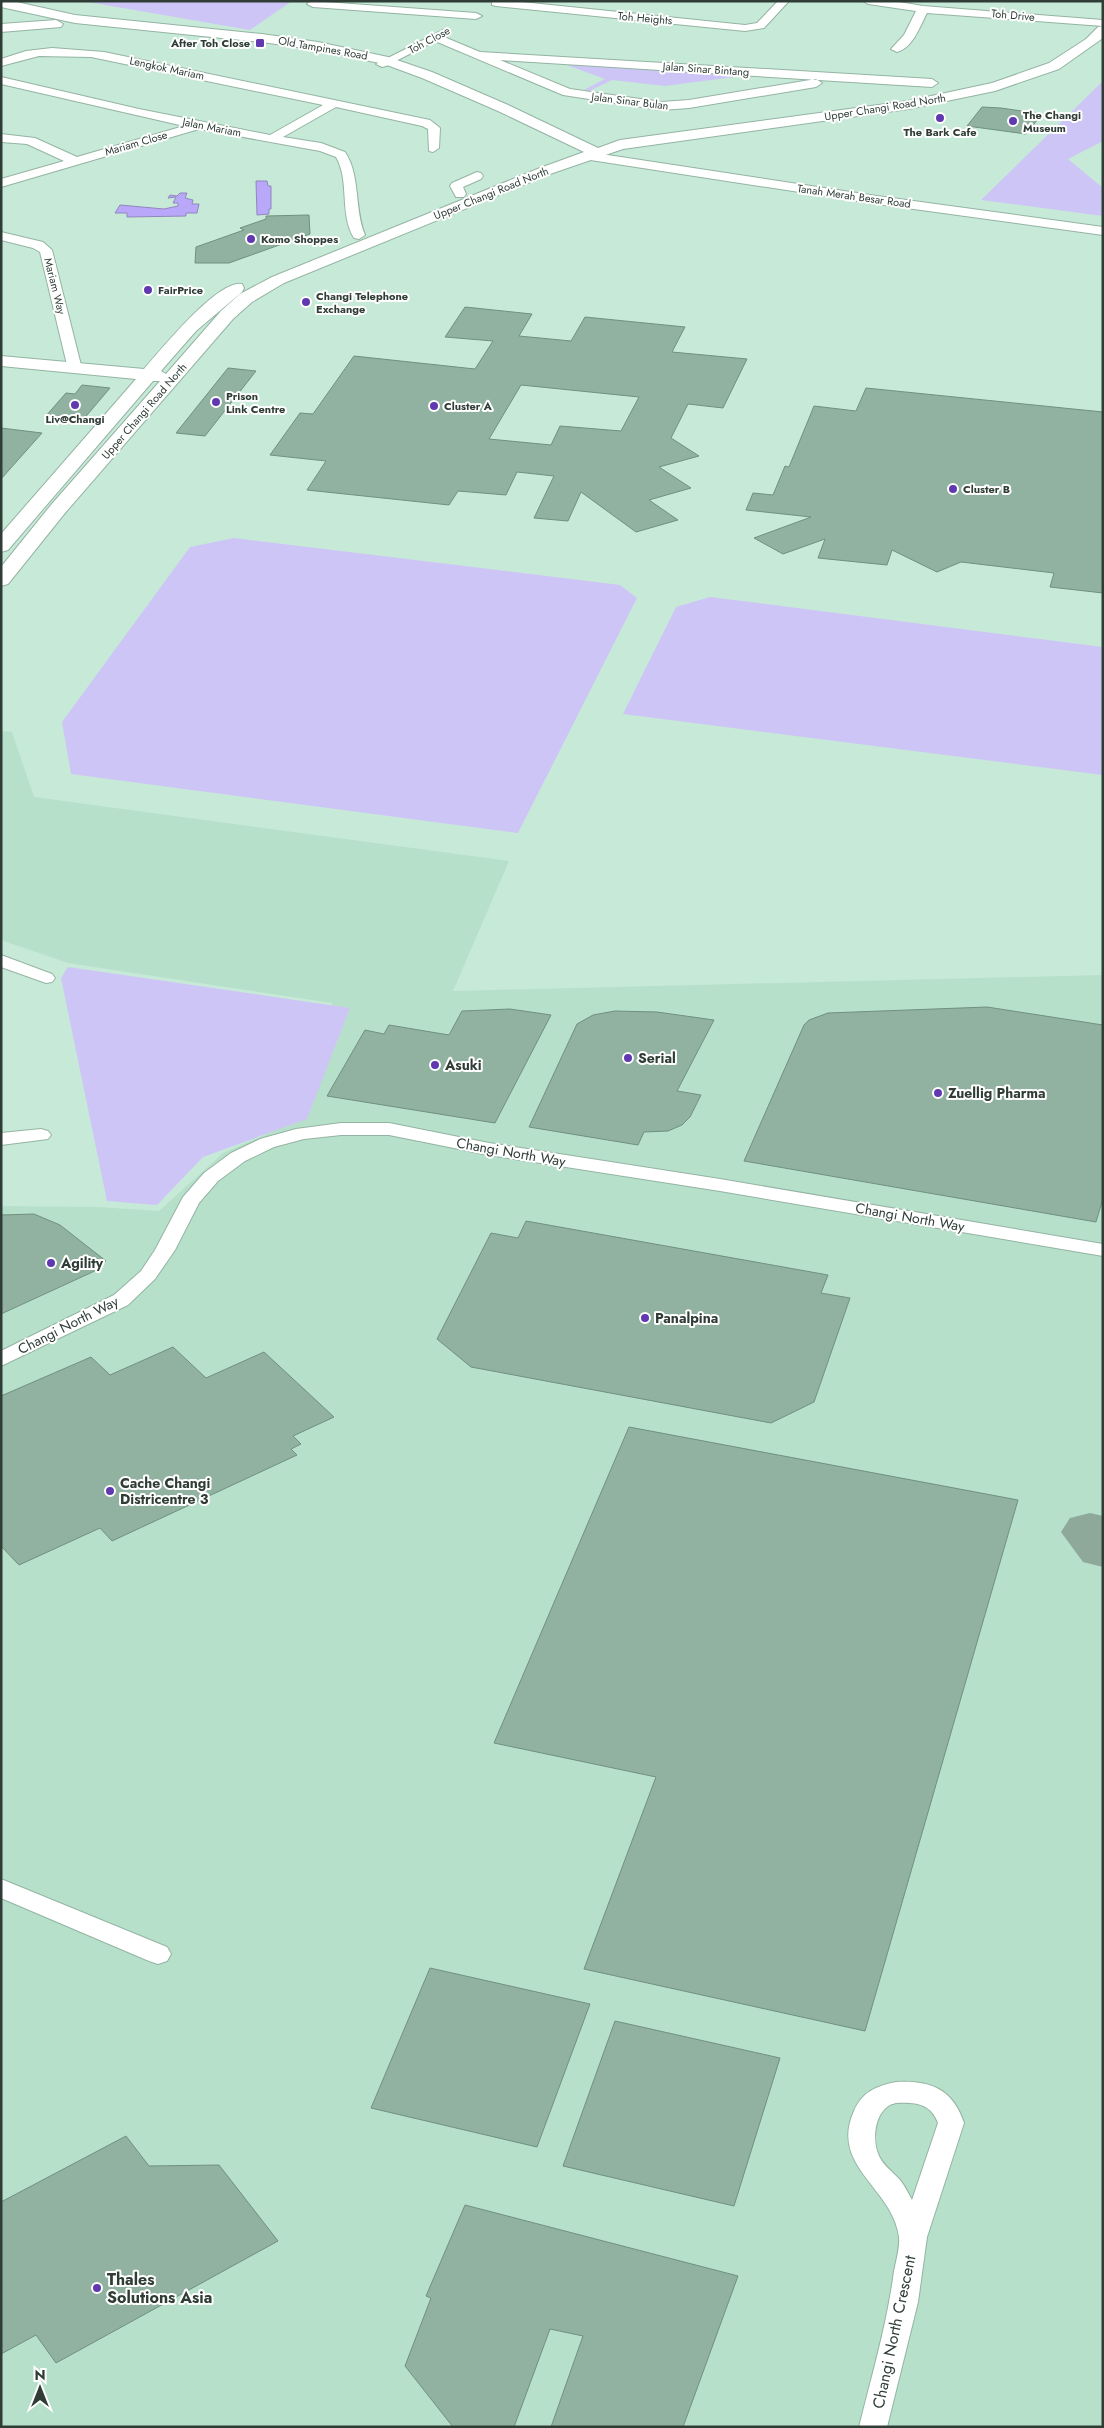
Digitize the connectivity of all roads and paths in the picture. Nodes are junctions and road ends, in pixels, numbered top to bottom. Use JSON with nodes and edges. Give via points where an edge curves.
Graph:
{"nodes":[{"id":1,"x":784,"y":1,"type":"edge"},
{"id":2,"x":868,"y":1,"type":"edge"},
{"id":3,"x":978,"y":1,"type":"edge"},
{"id":4,"x":313,"y":4,"type":"dead end"},
{"id":5,"x":489,"y":8,"type":"edge"},
{"id":6,"x":923,"y":8,"type":"junction"},
{"id":7,"x":13,"y":10,"type":"edge"},
{"id":8,"x":972,"y":12,"type":"junction"},
{"id":9,"x":1102,"y":23,"type":"edge"},
{"id":10,"x":1,"y":24,"type":"edge"},
{"id":11,"x":79,"y":24,"type":"junction"},
{"id":12,"x":1,"y":28,"type":"edge"},
{"id":13,"x":435,"y":37,"type":"junction"},
{"id":14,"x":897,"y":49,"type":"dead end"},
{"id":15,"x":479,"y":55,"type":"junction"},
{"id":16,"x":1,"y":63,"type":"edge"},
{"id":17,"x":385,"y":63,"type":"junction"},
{"id":18,"x":834,"y":76,"type":"junction"},
{"id":19,"x":4,"y":82,"type":"edge"},
{"id":20,"x":932,"y":82,"type":"dead end"},
{"id":21,"x":333,"y":104,"type":"junction"},
{"id":22,"x":198,"y":125,"type":"junction"},
{"id":23,"x":1,"y":138,"type":"edge"},
{"id":24,"x":272,"y":139,"type":"junction"},
{"id":25,"x":562,"y":139,"type":"junction"},
{"id":26,"x":612,"y":141,"type":"junction"},
{"id":27,"x":433,"y":148,"type":"dead end"},
{"id":28,"x":590,"y":153,"type":"junction"},
{"id":29,"x":552,"y":159,"type":"junction"},
{"id":30,"x":75,"y":161,"type":"junction"},
{"id":31,"x":477,"y":176,"type":"dead end"},
{"id":32,"x":1,"y":183,"type":"edge"},
{"id":33,"x":460,"y":194,"type":"junction"},
{"id":34,"x":1103,"y":231,"type":"edge"},
{"id":35,"x":359,"y":235,"type":"junction"},
{"id":36,"x":1,"y":236,"type":"edge"},
{"id":37,"x":1,"y":361,"type":"edge"},
{"id":38,"x":75,"y":369,"type":"junction"},
{"id":39,"x":148,"y":375,"type":"junction"},
{"id":40,"x":173,"y":377,"type":"junction"},
{"id":41,"x":1,"y":546,"type":"edge"},
{"id":42,"x":1,"y":580,"type":"edge"},
{"id":43,"x":1,"y":960,"type":"edge"},
{"id":44,"x":46,"y":978,"type":"dead end"},
{"id":45,"x":41,"y":1135,"type":"dead end"},
{"id":46,"x":1,"y":1139,"type":"edge"},
{"id":47,"x":1103,"y":1250,"type":"edge"},
{"id":48,"x":1,"y":1358,"type":"edge"},
{"id":49,"x":1,"y":1888,"type":"edge"},
{"id":50,"x":158,"y":1954,"type":"dead end"},
{"id":51,"x":913,"y":2237,"type":"junction"},
{"id":52,"x":873,"y":2427,"type":"edge"}],
"edges":[{"from":1,"to":5,"type":"street","name":"Toh Heights","via":[[760,26],[745,28]]},
{"from":2,"to":6,"type":"street","name":"Toh Drive"},
{"from":3,"to":8,"type":"street"},
{"from":4,"to":5,"type":"street","name":"Toh Close"},
{"from":5,"to":13,"type":"street","name":"Toh Close"},
{"from":6,"to":8,"type":"street","name":"Toh Drive"},
{"from":6,"to":14,"type":"street","via":[[909,37]]},
{"from":7,"to":10,"type":"street"},
{"from":7,"to":11,"type":"street","name":"Old Tampines Road"},
{"from":7,"to":17,"type":"street","name":"Old Tampines Road","via":[[93,22],[262,38],[318,46]]},
{"from":8,"to":9,"type":"street","name":"Toh Drive"},
{"from":9,"to":26,"type":"street","name":"Upper Changi Road North","via":[[1043,63],[987,83],[869,106]]},
{"from":9,"to":28,"type":"street","name":"Upper Changi Road North","via":[[1084,48],[1054,66],[995,87],[876,110],[640,141]]},
{"from":11,"to":12,"type":"street"},
{"from":11,"to":17,"type":"street","name":"Old Tampines Road","via":[[222,36]]},
{"from":13,"to":15,"type":"street","name":"Jalan Sinar Bulan"},
{"from":13,"to":17,"type":"street","name":"Toh Close"},
{"from":15,"to":18,"type":"street","name":"Jalan Sinar Bintang"},
{"from":15,"to":18,"type":"street","name":"Jalan Sinar Bulan","via":[[567,92],[661,106],[820,83]]},
{"from":16,"to":21,"type":"street","name":"Lengkok Mariam","via":[[28,52],[86,52]]},
{"from":17,"to":25,"type":"street","name":"Old Tampines Road"},
{"from":18,"to":20,"type":"street","name":"Jalan Sinar Bintang"},
{"from":19,"to":22,"type":"street","name":"Jalan Mariam"},
{"from":21,"to":24,"type":"street"},
{"from":21,"to":27,"type":"street","name":"Lengkok Mariam","via":[[432,125]]},
{"from":22,"to":24,"type":"street","name":"Jalan Mariam"},
{"from":22,"to":30,"type":"street","name":"Mariam Close"},
{"from":23,"to":30,"type":"street","via":[[42,144]]},
{"from":24,"to":35,"type":"street","name":"Jalan Mariam","via":[[340,154],[345,162],[352,215]]},
{"from":25,"to":26,"type":"street"},
{"from":25,"to":28,"type":"street","name":"Old Tampines Road"},
{"from":25,"to":29,"type":"street"},
{"from":26,"to":28,"type":"street","name":"Upper Changi Road North"},
{"from":28,"to":29,"type":"street","name":"Upper Changi Road North"},
{"from":28,"to":34,"type":"street","name":"Tanah Merah Besar Road"},
{"from":28,"to":40,"type":"street","name":"Upper Changi Road North","via":[[265,287],[227,315]]},
{"from":29,"to":33,"type":"street","name":"Upper Changi Road North"},
{"from":30,"to":32,"type":"street","name":"Mariam Close"},
{"from":31,"to":33,"type":"street","name":"Upper Changi Road North","via":[[456,186]]},
{"from":33,"to":35,"type":"street","name":"Upper Changi Road North"},
{"from":35,"to":39,"type":"street","name":"Upper Changi Road North","via":[[289,262],[223,297],[190,327]]},
{"from":36,"to":38,"type":"street","name":"Mariam Way","via":[[46,250]]},
{"from":37,"to":38,"type":"street"},
{"from":38,"to":39,"type":"street"},
{"from":39,"to":40,"type":"street"},
{"from":39,"to":41,"type":"street","name":"Upper Changi Road North"},
{"from":40,"to":42,"type":"street","name":"Upper Changi Road North"},
{"from":43,"to":44,"type":"street"},
{"from":45,"to":46,"type":"street"},
{"from":47,"to":48,"type":"street","name":"Changi North Way","via":[[720,1184],[489,1149],[389,1129],[341,1129],[303,1133],[266,1143],[238,1157],[211,1177],[190,1201],[148,1275],[121,1300]]},
{"from":49,"to":50,"type":"street"},
{"from":51,"to":51,"type":"street","name":"Changi North Crescent","via":[[894,2193],[865,2154],[863,2124],[866,2112],[875,2100],[905,2092],[934,2098],[951,2123]]},
{"from":51,"to":52,"type":"street","name":"Changi North Crescent","via":[[904,2302]]}]}
